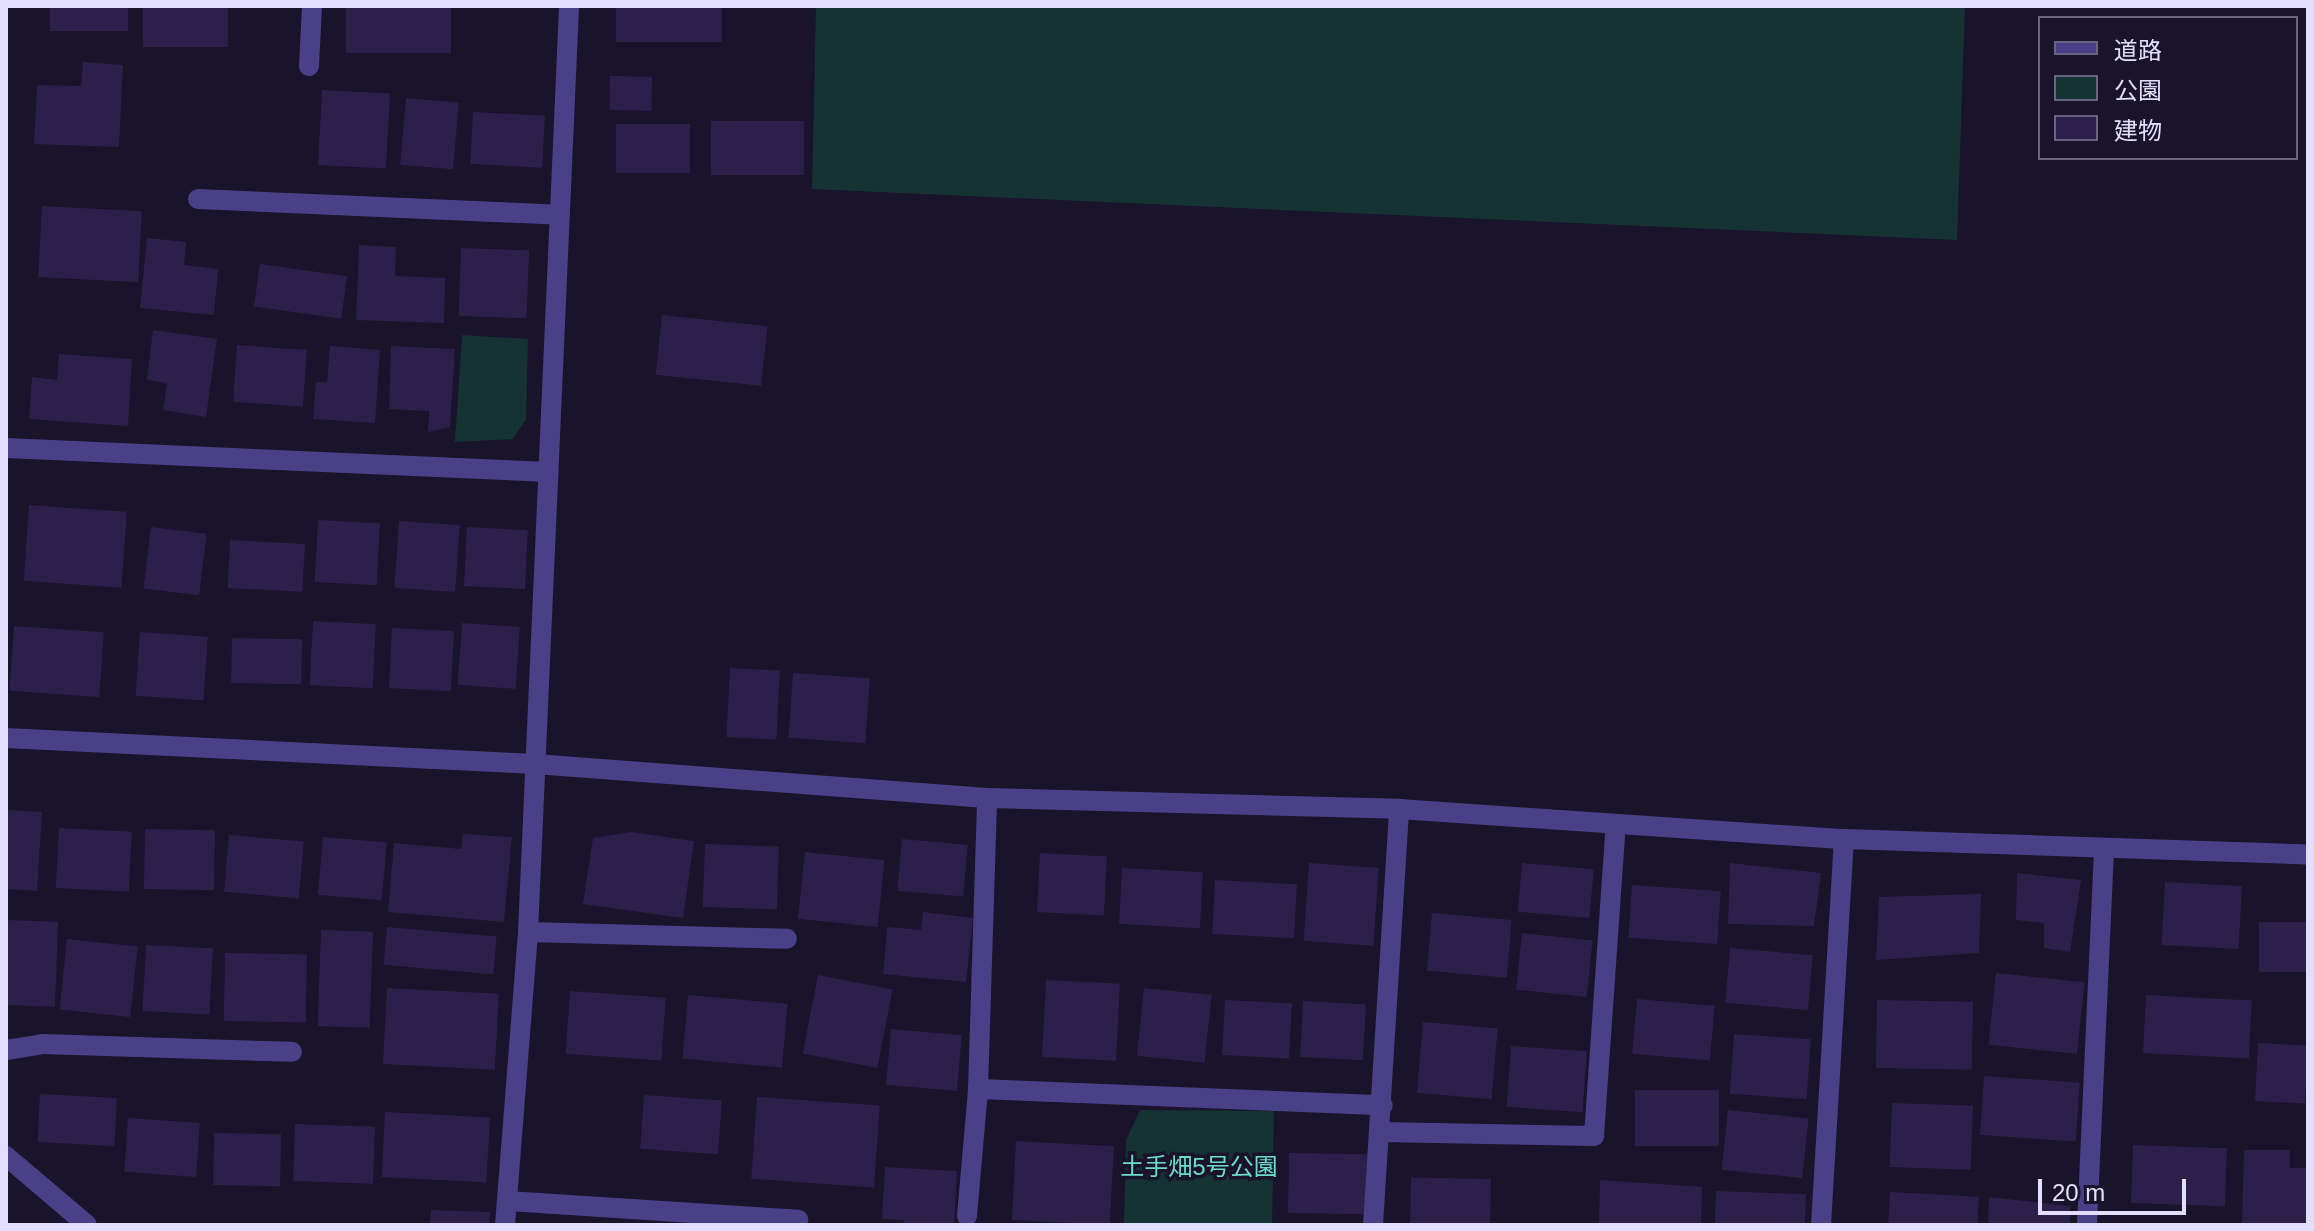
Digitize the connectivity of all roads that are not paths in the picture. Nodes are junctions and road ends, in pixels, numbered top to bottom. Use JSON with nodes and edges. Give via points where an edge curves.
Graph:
{"nodes":[{"id":1,"x":312,"y":6,"type":"edge"},
{"id":2,"x":569,"y":6,"type":"edge"},
{"id":3,"x":309,"y":66,"type":"dead end"},
{"id":4,"x":198,"y":199,"type":"dead end"},
{"id":5,"x":560,"y":215,"type":"junction"},
{"id":6,"x":6,"y":448,"type":"edge"},
{"id":7,"x":548,"y":472,"type":"junction"},
{"id":8,"x":6,"y":738,"type":"edge"},
{"id":9,"x":535,"y":764,"type":"junction"},
{"id":10,"x":987,"y":798,"type":"junction"},
{"id":11,"x":1399,"y":809,"type":"junction"},
{"id":12,"x":1616,"y":825,"type":"junction"},
{"id":13,"x":1844,"y":839,"type":"junction"},
{"id":14,"x":2104,"y":850,"type":"junction"},
{"id":15,"x":2308,"y":854,"type":"edge"},
{"id":16,"x":528,"y":932,"type":"junction"},
{"id":17,"x":787,"y":939,"type":"dead end"},
{"id":18,"x":6,"y":1050,"type":"edge"},
{"id":19,"x":292,"y":1052,"type":"dead end"},
{"id":20,"x":978,"y":1089,"type":"junction"},
{"id":21,"x":1383,"y":1105,"type":"junction"},
{"id":22,"x":1380,"y":1132,"type":"junction"},
{"id":23,"x":6,"y":1156,"type":"edge"},
{"id":24,"x":507,"y":1201,"type":"junction"},
{"id":25,"x":967,"y":1216,"type":"dead end"},
{"id":26,"x":798,"y":1220,"type":"dead end"},
{"id":27,"x":87,"y":1225,"type":"edge"},
{"id":28,"x":505,"y":1225,"type":"edge"},
{"id":29,"x":1373,"y":1225,"type":"edge"},
{"id":30,"x":1821,"y":1225,"type":"edge"},
{"id":31,"x":2087,"y":1225,"type":"edge"}],
"edges":[{"from":1,"to":3,"type":"street"},
{"from":2,"to":5,"type":"street"},
{"from":4,"to":5,"type":"street"},
{"from":5,"to":7,"type":"street"},
{"from":6,"to":7,"type":"street"},
{"from":7,"to":9,"type":"street"},
{"from":8,"to":9,"type":"street"},
{"from":9,"to":10,"type":"street"},
{"from":9,"to":16,"type":"street"},
{"from":10,"to":11,"type":"street"},
{"from":10,"to":20,"type":"street"},
{"from":11,"to":12,"type":"street"},
{"from":11,"to":21,"type":"street"},
{"from":12,"to":13,"type":"street"},
{"from":12,"to":22,"type":"street","via":[[1594,1136]]},
{"from":13,"to":14,"type":"street"},
{"from":13,"to":30,"type":"street"},
{"from":14,"to":15,"type":"street"},
{"from":14,"to":31,"type":"street"},
{"from":16,"to":17,"type":"street"},
{"from":16,"to":24,"type":"street"},
{"from":18,"to":19,"type":"street","via":[[42,1044]]},
{"from":20,"to":21,"type":"street"},
{"from":20,"to":25,"type":"street"},
{"from":21,"to":22,"type":"street"},
{"from":22,"to":29,"type":"street"},
{"from":23,"to":27,"type":"street"},
{"from":24,"to":26,"type":"street"},
{"from":24,"to":28,"type":"street"}]}
